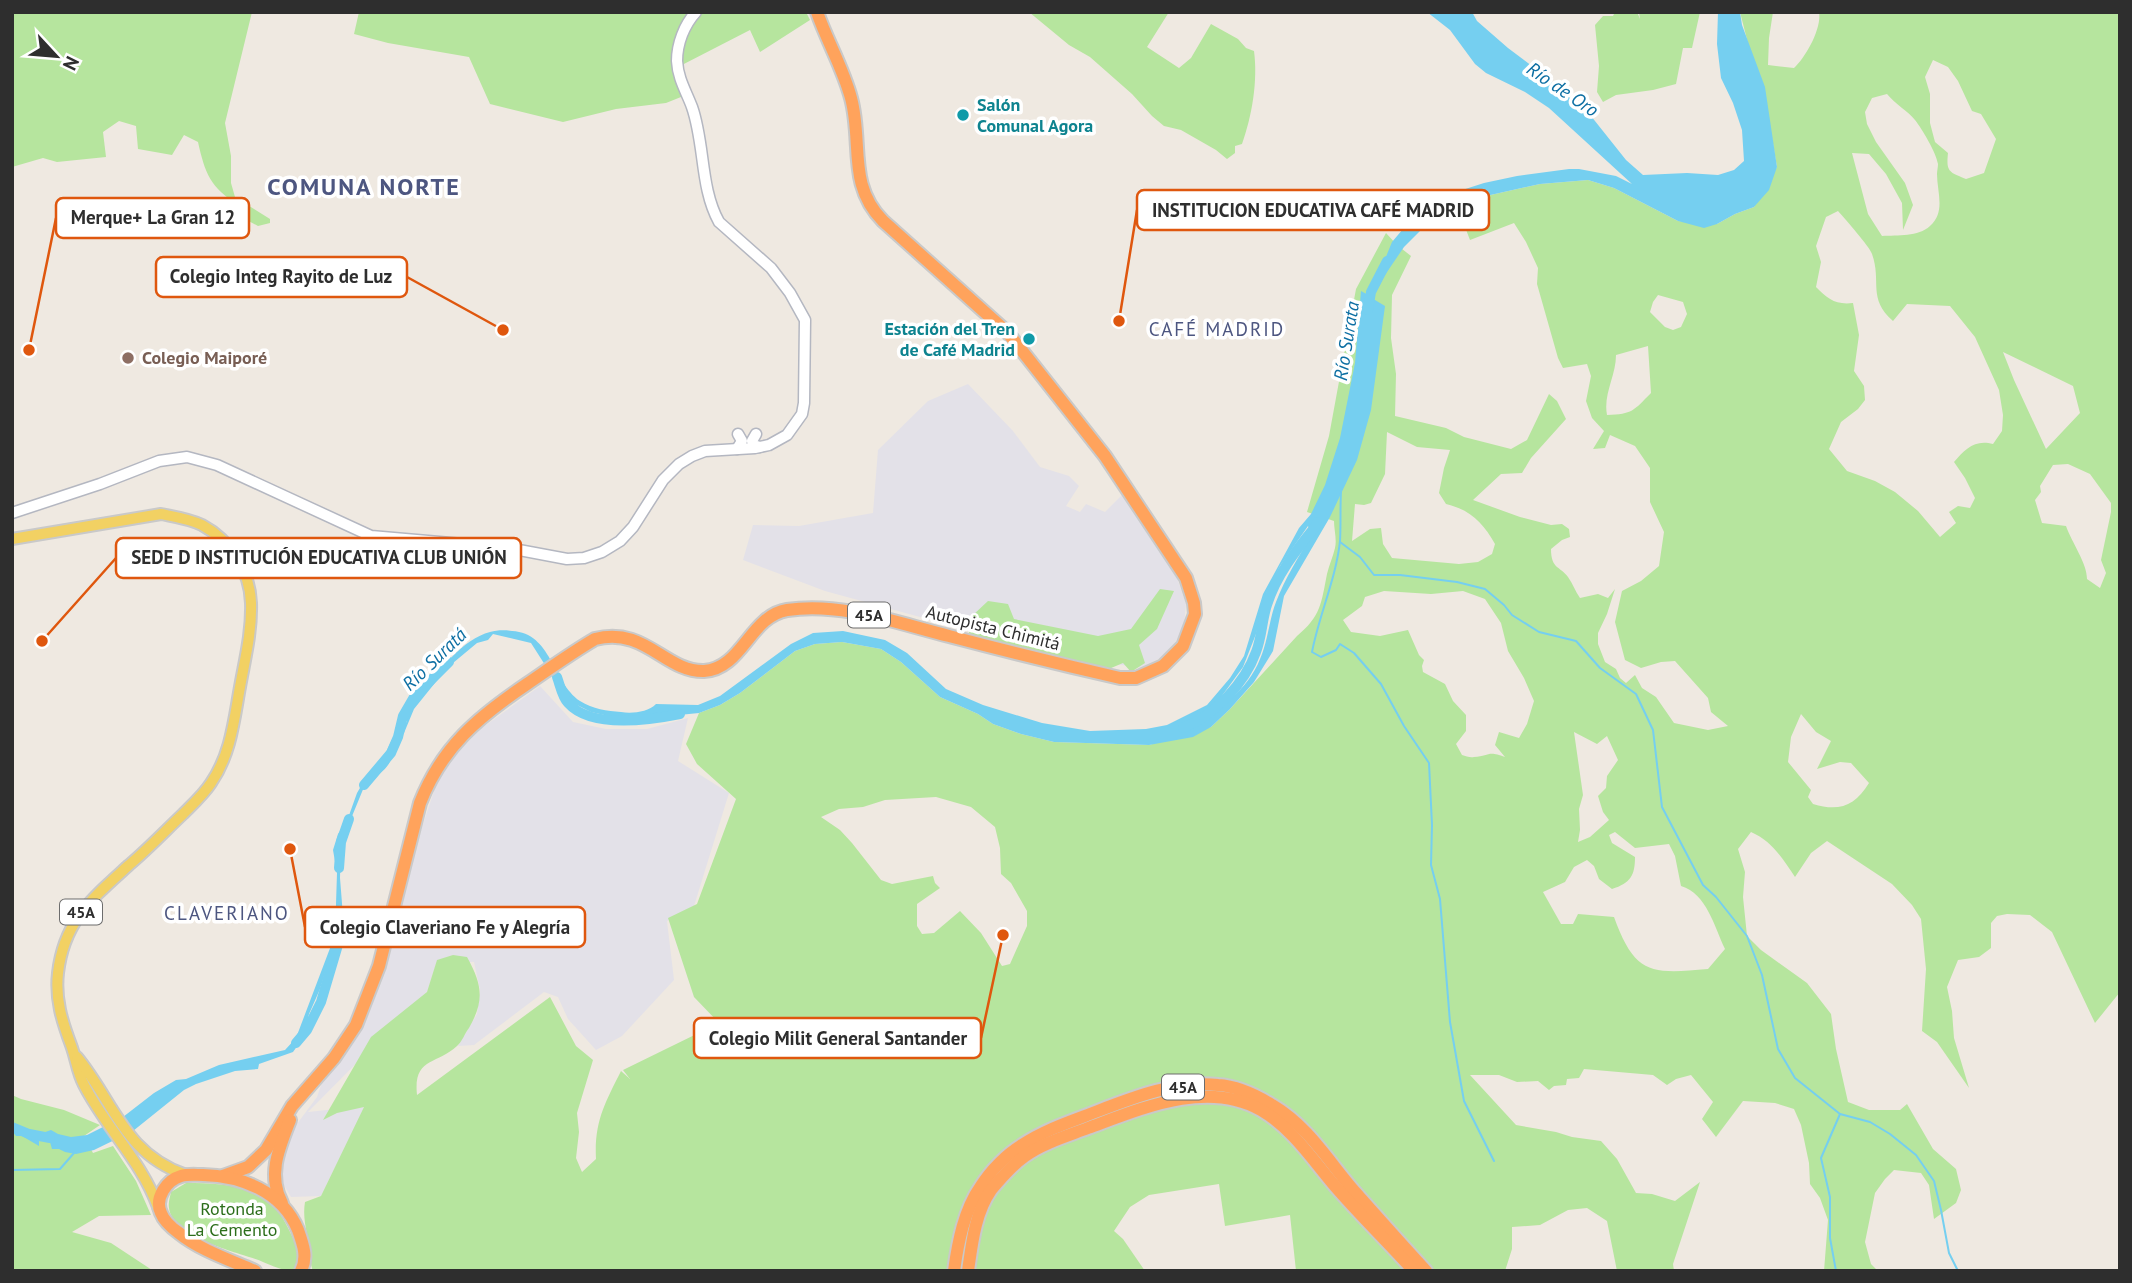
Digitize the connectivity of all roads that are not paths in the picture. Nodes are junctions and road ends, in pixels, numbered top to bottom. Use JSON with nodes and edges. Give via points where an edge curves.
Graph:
{"nodes":[{"id":1,"x":696,"y":12,"type":"edge"},
{"id":2,"x":817,"y":12,"type":"edge"},
{"id":3,"x":738,"y":434,"type":"dead end"},
{"id":4,"x":755,"y":434,"type":"dead end"},
{"id":5,"x":758,"y":447,"type":"junction"},
{"id":6,"x":737,"y":449,"type":"junction"},
{"id":7,"x":12,"y":513,"type":"edge"},
{"id":8,"x":12,"y":539,"type":"edge"},
{"id":9,"x":314,"y":1081,"type":"junction"},
{"id":10,"x":110,"y":1118,"type":"junction"},
{"id":11,"x":186,"y":1175,"type":"junction"},
{"id":12,"x":223,"y":1176,"type":"junction"},
{"id":13,"x":286,"y":1210,"type":"junction"},
{"id":14,"x":160,"y":1213,"type":"junction"},
{"id":15,"x":304,"y":1248,"type":"junction"},
{"id":16,"x":255,"y":1271,"type":"edge"},
{"id":17,"x":301,"y":1271,"type":"edge"},
{"id":18,"x":313,"y":1271,"type":"edge"},
{"id":19,"x":954,"y":1271,"type":"edge"},
{"id":20,"x":968,"y":1271,"type":"edge"},
{"id":21,"x":1415,"y":1271,"type":"edge"},
{"id":22,"x":1426,"y":1271,"type":"edge"}],
"edges":[{"from":1,"to":5,"type":"street","via":[[679,44],[678,73],[699,130],[714,213],[771,268],[805,320],[802,414],[782,439]]},
{"from":2,"to":9,"type":"highway","name":"Autopista Chimitá","number":"45A","via":[[847,84],[858,173],[867,202],[1008,333],[1105,456],[1190,587],[1193,623],[1183,646],[1163,666],[1136,678],[1120,678],[864,614],[816,608],[776,613],[757,627],[728,662],[710,670],[686,667],[623,637],[595,639],[488,710],[446,754],[420,803],[368,996],[346,1041]]},
{"from":3,"to":6,"type":"street","via":[[742,441]]},
{"from":4,"to":5,"type":"street","via":[[752,441]]},
{"from":5,"to":6,"type":"street"},
{"from":6,"to":7,"type":"street","via":[[705,451],[678,464],[620,541],[596,554],[573,559],[508,548],[372,536],[194,458],[159,461]]},
{"from":8,"to":10,"type":"main road","number":"45A","via":[[162,514],[184,518],[220,538],[233,552],[244,571],[251,601],[247,650],[222,765],[202,795],[89,902],[66,939],[58,974],[60,1015],[75,1056]]},
{"from":9,"to":12,"type":"highway","name":"Autopista Chimitá","via":[[256,1161]]},
{"from":9,"to":13,"type":"highway","name":"Autopista Chimitá","via":[[291,1116],[275,1162],[275,1186]]},
{"from":10,"to":11,"type":"main road","number":"45A","via":[[155,1161]]},
{"from":10,"to":14,"type":"main road","number":"45A"},
{"from":11,"to":12,"type":"highway","number":"45A"},
{"from":11,"to":14,"type":"highway","via":[[165,1186]]},
{"from":12,"to":13,"type":"highway","number":"45A","via":[[262,1190]]},
{"from":13,"to":15,"type":"highway","number":"45A"},
{"from":14,"to":16,"type":"highway","number":"45A","via":[[188,1239]]},
{"from":15,"to":17,"type":"highway"},
{"from":15,"to":18,"type":"highway","number":"45A"},
{"from":19,"to":22,"type":"highway","number":"45A","via":[[968,1210],[981,1186],[1019,1146],[1153,1091],[1218,1084],[1260,1098],[1301,1128]]},
{"from":20,"to":21,"type":"highway","number":"45A","via":[[972,1236],[990,1192],[1025,1156],[1119,1116],[1190,1097],[1243,1102],[1279,1123]]}]}
